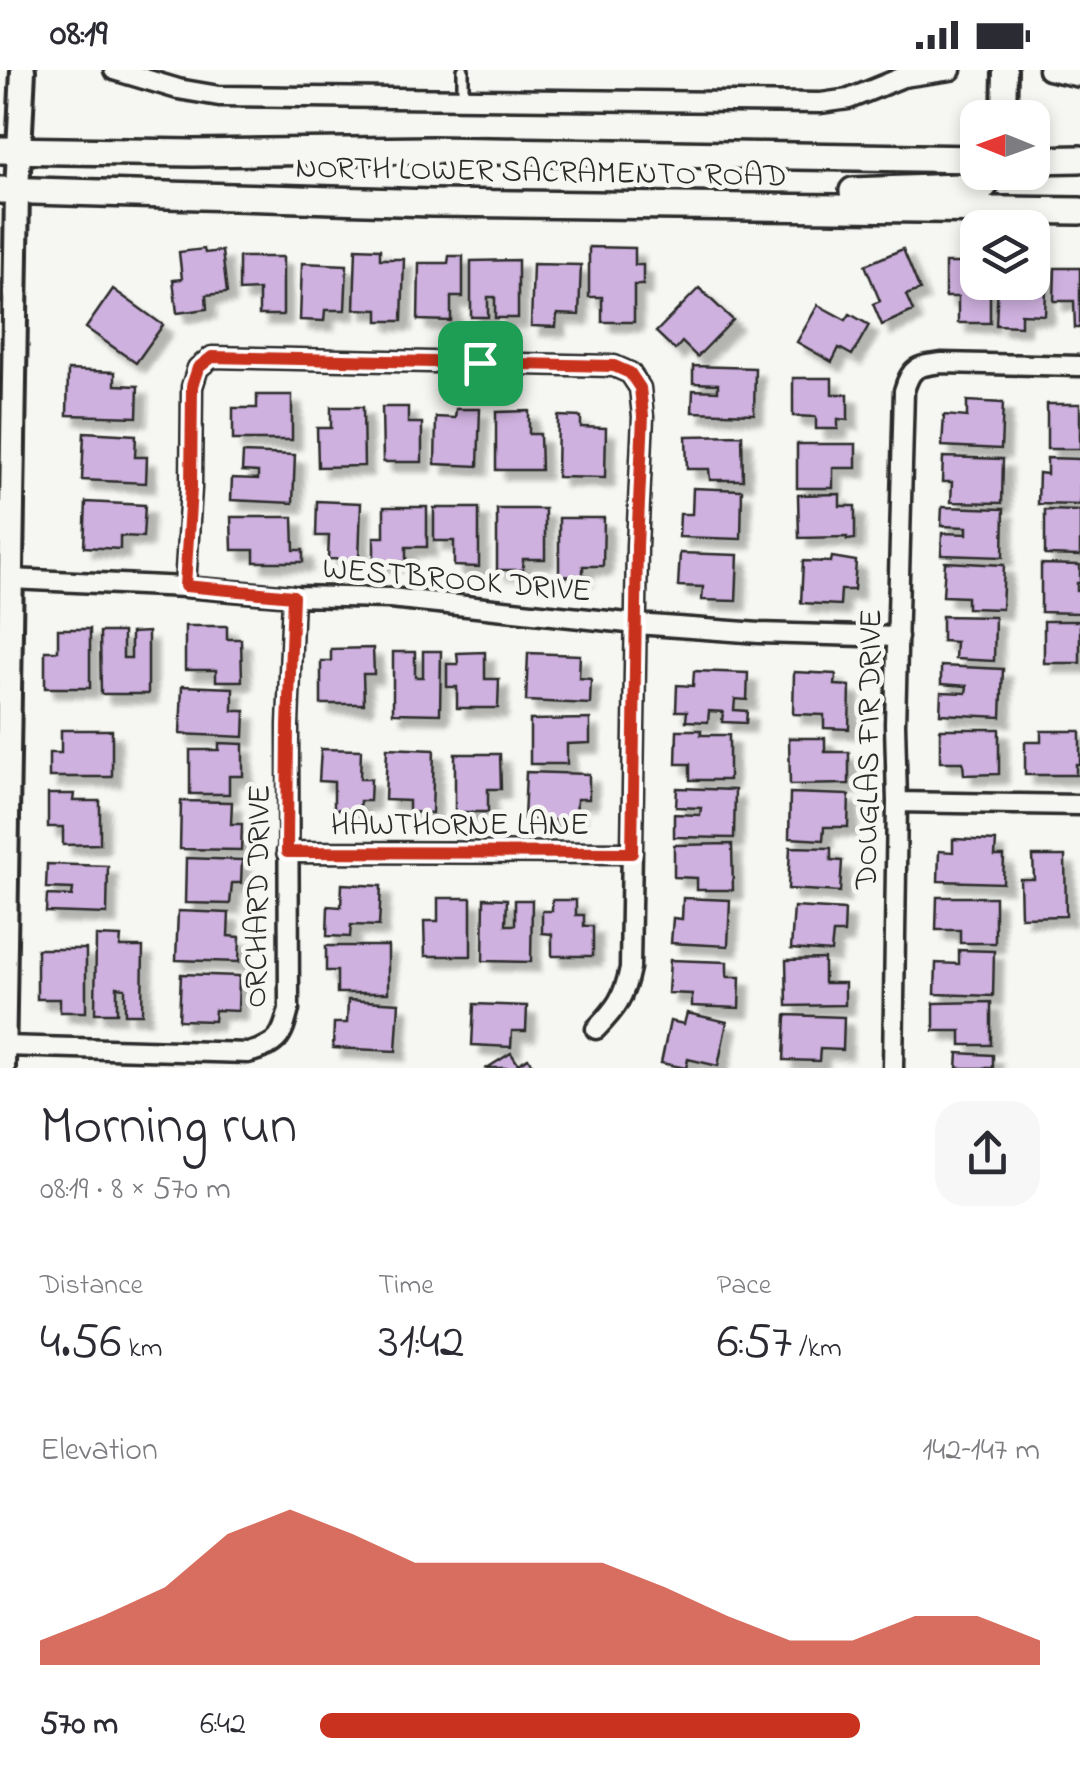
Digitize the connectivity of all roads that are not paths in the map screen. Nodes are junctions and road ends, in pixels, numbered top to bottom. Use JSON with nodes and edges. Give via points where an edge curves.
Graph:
{"nodes":[{"id":1,"x":23,"y":70,"type":"edge"},
{"id":2,"x":114,"y":70,"type":"edge"},
{"id":3,"x":463,"y":70,"type":"edge"},
{"id":4,"x":951,"y":70,"type":"edge"},
{"id":5,"x":1004,"y":70,"type":"edge"},
{"id":6,"x":1048,"y":70,"type":"edge"},
{"id":7,"x":1080,"y":77,"type":"edge"},
{"id":8,"x":463,"y":98,"type":"junction"},
{"id":9,"x":1004,"y":100,"type":"edge"},
{"id":10,"x":9,"y":150,"type":"edge"},
{"id":11,"x":1080,"y":159,"type":"edge"},
{"id":12,"x":960,"y":160,"type":"edge"},
{"id":13,"x":1050,"y":160,"type":"edge"},
{"id":14,"x":960,"y":187,"type":"edge"},
{"id":15,"x":8,"y":191,"type":"edge"},
{"id":16,"x":785,"y":207,"type":"junction"},
{"id":17,"x":1080,"y":211,"type":"edge"},
{"id":18,"x":8,"y":272,"type":"edge"},
{"id":19,"x":1080,"y":366,"type":"edge"},
{"id":20,"x":11,"y":579,"type":"junction"},
{"id":21,"x":185,"y":586,"type":"junction"},
{"id":22,"x":293,"y":596,"type":"junction"},
{"id":23,"x":637,"y":624,"type":"junction"},
{"id":24,"x":898,"y":637,"type":"junction"},
{"id":25,"x":897,"y":802,"type":"junction"},
{"id":26,"x":1080,"y":805,"type":"edge"},
{"id":27,"x":287,"y":852,"type":"junction"},
{"id":28,"x":632,"y":853,"type":"junction"},
{"id":29,"x":596,"y":1029,"type":"dead end"},
{"id":30,"x":4,"y":1057,"type":"edge"},
{"id":31,"x":893,"y":1068,"type":"edge"}],
"edges":[{"from":1,"to":10,"type":"street"},
{"from":2,"to":8,"type":"street","via":[[219,96]]},
{"from":3,"to":8,"type":"lane"},
{"from":4,"to":8,"type":"street","via":[[903,77],[821,103]]},
{"from":5,"to":9,"type":"street"},
{"from":6,"to":7,"type":"street"},
{"from":10,"to":12,"type":"main road","name":"NORTH LOWER SACRAMENTO ROAD"},
{"from":10,"to":15,"type":"street"},
{"from":11,"to":13,"type":"main road"},
{"from":14,"to":16,"type":"main road","via":[[833,192]]},
{"from":15,"to":16,"type":"main road","name":"NORTH LOWER SACRAMENTO ROAD"},
{"from":15,"to":18,"type":"street"},
{"from":16,"to":17,"type":"main road","name":"NORTH LOWER SACRAMENTO ROAD"},
{"from":18,"to":20,"type":"street"},
{"from":19,"to":24,"type":"street","name":"DOUGLAS FIR DRIVE","via":[[942,362],[909,374]]},
{"from":20,"to":21,"type":"street","name":"WESTBROOK DRIVE"},
{"from":20,"to":30,"type":"street"},
{"from":21,"to":22,"type":"street","name":"WESTBROOK DRIVE"},
{"from":21,"to":23,"type":"street","via":[[192,386],[198,368],[212,357],[614,366],[640,388],[643,416]]},
{"from":22,"to":23,"type":"street","name":"WESTBROOK DRIVE","via":[[390,598]]},
{"from":22,"to":27,"type":"street","name":"ORCHARD DRIVE"},
{"from":23,"to":24,"type":"street","name":"WESTBROOK DRIVE"},
{"from":23,"to":28,"type":"street"},
{"from":24,"to":25,"type":"street","name":"DOUGLAS FIR DRIVE"},
{"from":25,"to":26,"type":"street"},
{"from":25,"to":31,"type":"street","name":"DOUGLAS FIR DRIVE"},
{"from":27,"to":28,"type":"street","name":"HAWTHORNE LANE"},
{"from":27,"to":30,"type":"street","name":"ORCHARD DRIVE","via":[[289,1008],[283,1032],[270,1047]]},
{"from":28,"to":29,"type":"street","via":[[630,968],[616,1008]]}]}
